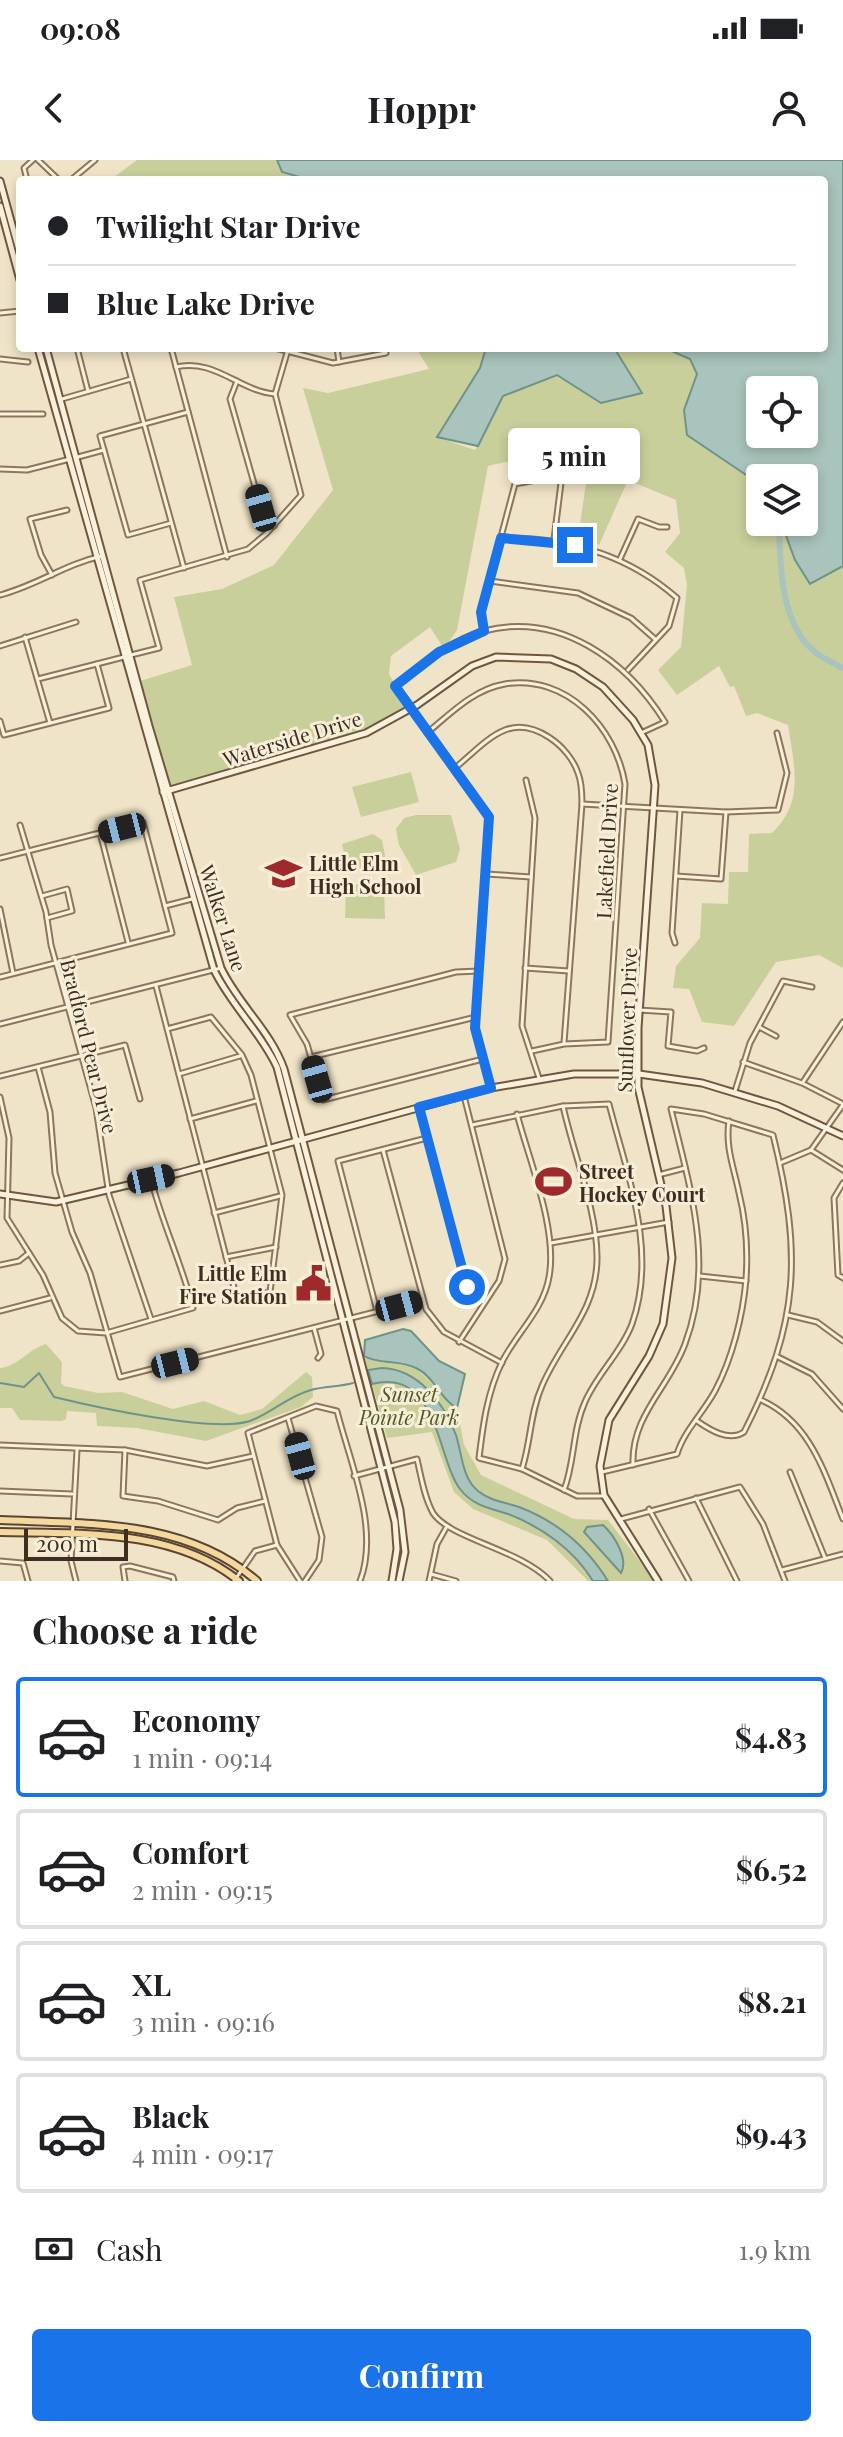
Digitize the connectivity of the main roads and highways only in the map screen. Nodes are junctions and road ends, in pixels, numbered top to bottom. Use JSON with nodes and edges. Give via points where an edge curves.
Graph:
{"nodes":[{"id":1,"x":0,"y":1520,"type":"edge"},
{"id":2,"x":0,"y":1532,"type":"edge"},
{"id":3,"x":236,"y":1580,"type":"edge"},
{"id":4,"x":257,"y":1581,"type":"edge"}],
"edges":[{"from":1,"to":4,"type":"main road","via":[[150,1529],[191,1542]]},
{"from":2,"to":3,"type":"main road","via":[[144,1539],[188,1552]]}]}
